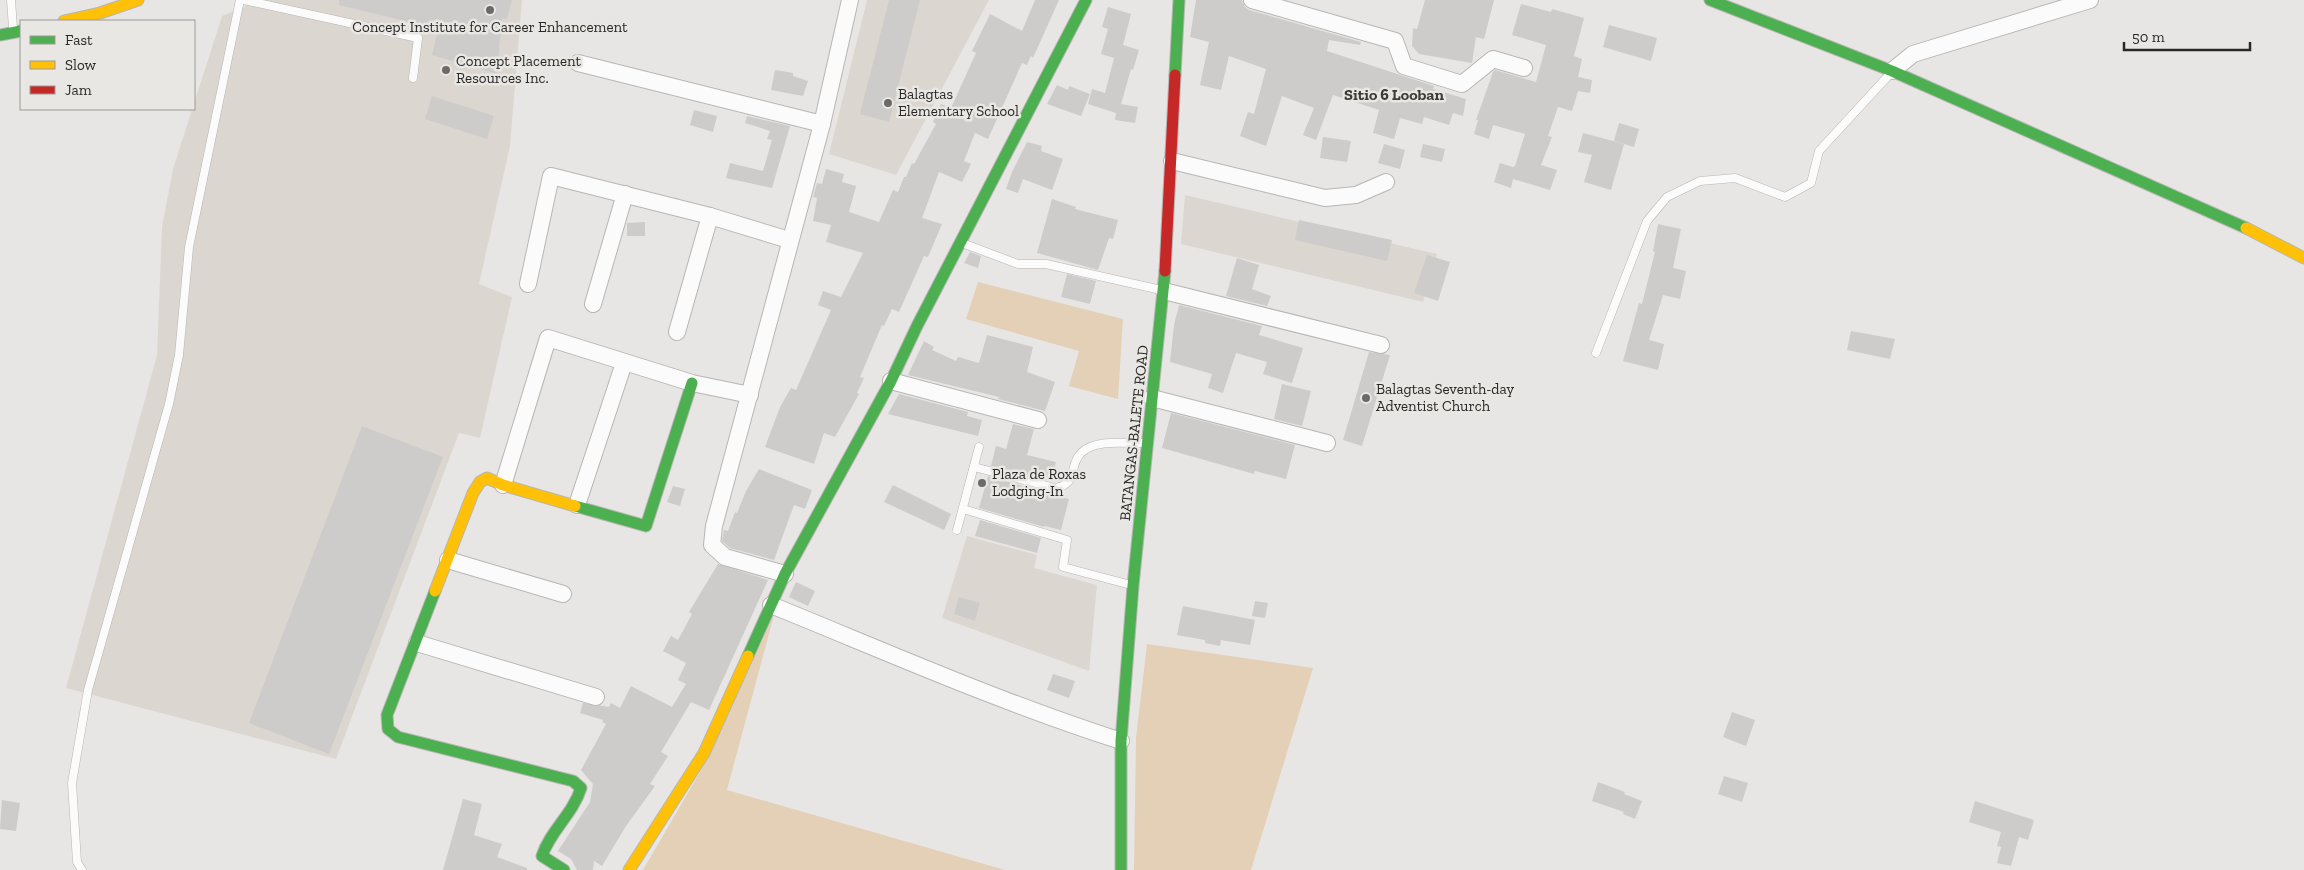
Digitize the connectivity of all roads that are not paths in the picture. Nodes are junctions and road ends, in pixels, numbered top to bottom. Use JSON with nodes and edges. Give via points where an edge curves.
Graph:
{"nodes":[{"id":1,"x":11,"y":0,"type":"edge"},
{"id":2,"x":138,"y":0,"type":"edge"},
{"id":3,"x":240,"y":0,"type":"edge"},
{"id":4,"x":244,"y":0,"type":"edge"},
{"id":5,"x":850,"y":0,"type":"edge"},
{"id":6,"x":1086,"y":0,"type":"edge"},
{"id":7,"x":1179,"y":0,"type":"edge"},
{"id":8,"x":1252,"y":0,"type":"edge"},
{"id":9,"x":1710,"y":0,"type":"edge"},
{"id":10,"x":2090,"y":0,"type":"edge"},
{"id":11,"x":68,"y":20,"type":"edge"},
{"id":12,"x":18,"y":31,"type":"edge"},
{"id":13,"x":0,"y":35,"type":"edge"},
{"id":14,"x":578,"y":63,"type":"dead end"},
{"id":15,"x":1524,"y":68,"type":"dead end"},
{"id":16,"x":1892,"y":71,"type":"junction"},
{"id":17,"x":413,"y":78,"type":"dead end"},
{"id":18,"x":822,"y":124,"type":"junction"},
{"id":19,"x":1172,"y":161,"type":"junction"},
{"id":20,"x":1386,"y":182,"type":"dead end"},
{"id":21,"x":625,"y":194,"type":"junction"},
{"id":22,"x":710,"y":216,"type":"junction"},
{"id":23,"x":790,"y":240,"type":"junction"},
{"id":24,"x":960,"y":242,"type":"junction"},
{"id":25,"x":2304,"y":258,"type":"edge"},
{"id":26,"x":528,"y":284,"type":"dead end"},
{"id":27,"x":1164,"y":290,"type":"junction"},
{"id":28,"x":593,"y":304,"type":"dead end"},
{"id":29,"x":678,"y":332,"type":"dead end"},
{"id":30,"x":1381,"y":345,"type":"dead end"},
{"id":31,"x":1596,"y":353,"type":"dead end"},
{"id":32,"x":624,"y":363,"type":"junction"},
{"id":33,"x":891,"y":381,"type":"junction"},
{"id":34,"x":692,"y":383,"type":"junction"},
{"id":35,"x":750,"y":395,"type":"junction"},
{"id":36,"x":1152,"y":398,"type":"junction"},
{"id":37,"x":1038,"y":420,"type":"dead end"},
{"id":38,"x":1148,"y":443,"type":"junction"},
{"id":39,"x":1327,"y":443,"type":"dead end"},
{"id":40,"x":979,"y":448,"type":"dead end"},
{"id":41,"x":974,"y":467,"type":"junction"},
{"id":42,"x":503,"y":485,"type":"junction"},
{"id":43,"x":577,"y":504,"type":"junction"},
{"id":44,"x":963,"y":509,"type":"junction"},
{"id":45,"x":958,"y":530,"type":"dead end"},
{"id":46,"x":448,"y":560,"type":"junction"},
{"id":47,"x":785,"y":574,"type":"junction"},
{"id":48,"x":1133,"y":586,"type":"junction"},
{"id":49,"x":563,"y":594,"type":"dead end"},
{"id":50,"x":771,"y":605,"type":"junction"},
{"id":51,"x":417,"y":643,"type":"junction"},
{"id":52,"x":596,"y":697,"type":"dead end"},
{"id":53,"x":1121,"y":741,"type":"junction"},
{"id":54,"x":82,"y":870,"type":"edge"},
{"id":55,"x":564,"y":870,"type":"edge"},
{"id":56,"x":628,"y":870,"type":"edge"},
{"id":57,"x":1121,"y":870,"type":"edge"}],
"edges":[{"from":1,"to":12,"type":"lane"},
{"from":2,"to":11,"type":"main road"},
{"from":3,"to":54,"type":"lane","via":[[189,247],[179,355],[169,404],[85,709],[72,783],[77,862]]},
{"from":4,"to":17,"type":"lane","via":[[418,38]]},
{"from":5,"to":18,"type":"street"},
{"from":6,"to":24,"type":"main road"},
{"from":7,"to":19,"type":"main road","name":"BATANGAS-BALETE ROAD"},
{"from":8,"to":15,"type":"street","via":[[1395,41],[1404,66],[1462,84],[1492,59]]},
{"from":9,"to":16,"type":"main road"},
{"from":10,"to":16,"type":"street","via":[[1913,54]]},
{"from":12,"to":13,"type":"main road"},
{"from":14,"to":18,"type":"street"},
{"from":16,"to":25,"type":"main road","via":[[2250,230]]},
{"from":16,"to":31,"type":"lane","via":[[1819,151],[1811,183],[1785,196],[1735,178],[1700,181],[1667,197],[1647,221]]},
{"from":18,"to":23,"type":"street"},
{"from":19,"to":20,"type":"street","via":[[1325,198],[1356,195]]},
{"from":19,"to":27,"type":"main road","name":"BATANGAS-BALETE ROAD"},
{"from":21,"to":22,"type":"street"},
{"from":21,"to":26,"type":"street","via":[[551,176]]},
{"from":21,"to":28,"type":"street"},
{"from":22,"to":23,"type":"street"},
{"from":22,"to":29,"type":"street"},
{"from":23,"to":35,"type":"street"},
{"from":24,"to":27,"type":"lane","via":[[1018,264],[1046,264]]},
{"from":24,"to":33,"type":"main road"},
{"from":27,"to":30,"type":"street"},
{"from":27,"to":36,"type":"main road","name":"BATANGAS-BALETE ROAD"},
{"from":32,"to":34,"type":"street"},
{"from":32,"to":42,"type":"street","via":[[548,338]]},
{"from":32,"to":43,"type":"street"},
{"from":33,"to":37,"type":"street"},
{"from":33,"to":47,"type":"main road"},
{"from":34,"to":35,"type":"street"},
{"from":34,"to":43,"type":"main road","via":[[646,526]]},
{"from":35,"to":47,"type":"street","via":[[714,526],[712,545],[725,557]]},
{"from":36,"to":38,"type":"main road","name":"BATANGAS-BALETE ROAD"},
{"from":36,"to":39,"type":"street"},
{"from":38,"to":41,"type":"lane","via":[[1098,444],[1082,452],[1064,487],[1055,488]]},
{"from":38,"to":48,"type":"main road","name":"BATANGAS-BALETE ROAD"},
{"from":40,"to":41,"type":"lane"},
{"from":41,"to":44,"type":"lane"},
{"from":42,"to":43,"type":"main road"},
{"from":42,"to":46,"type":"main road","via":[[486,478],[480,482]]},
{"from":44,"to":45,"type":"lane"},
{"from":44,"to":48,"type":"lane","via":[[1067,540],[1063,567]]},
{"from":46,"to":49,"type":"street"},
{"from":46,"to":51,"type":"main road"},
{"from":47,"to":50,"type":"main road"},
{"from":48,"to":53,"type":"main road","name":"BATANGAS-BALETE ROAD"},
{"from":50,"to":53,"type":"street","via":[[972,688]]},
{"from":50,"to":56,"type":"main road","via":[[704,753]]},
{"from":51,"to":52,"type":"street"},
{"from":51,"to":55,"type":"main road","via":[[387,715],[388,729],[398,737],[573,782],[581,788],[567,820],[543,850],[542,856],[546,861]]},
{"from":53,"to":57,"type":"main road","name":"BATANGAS-BALETE ROAD"}]}
